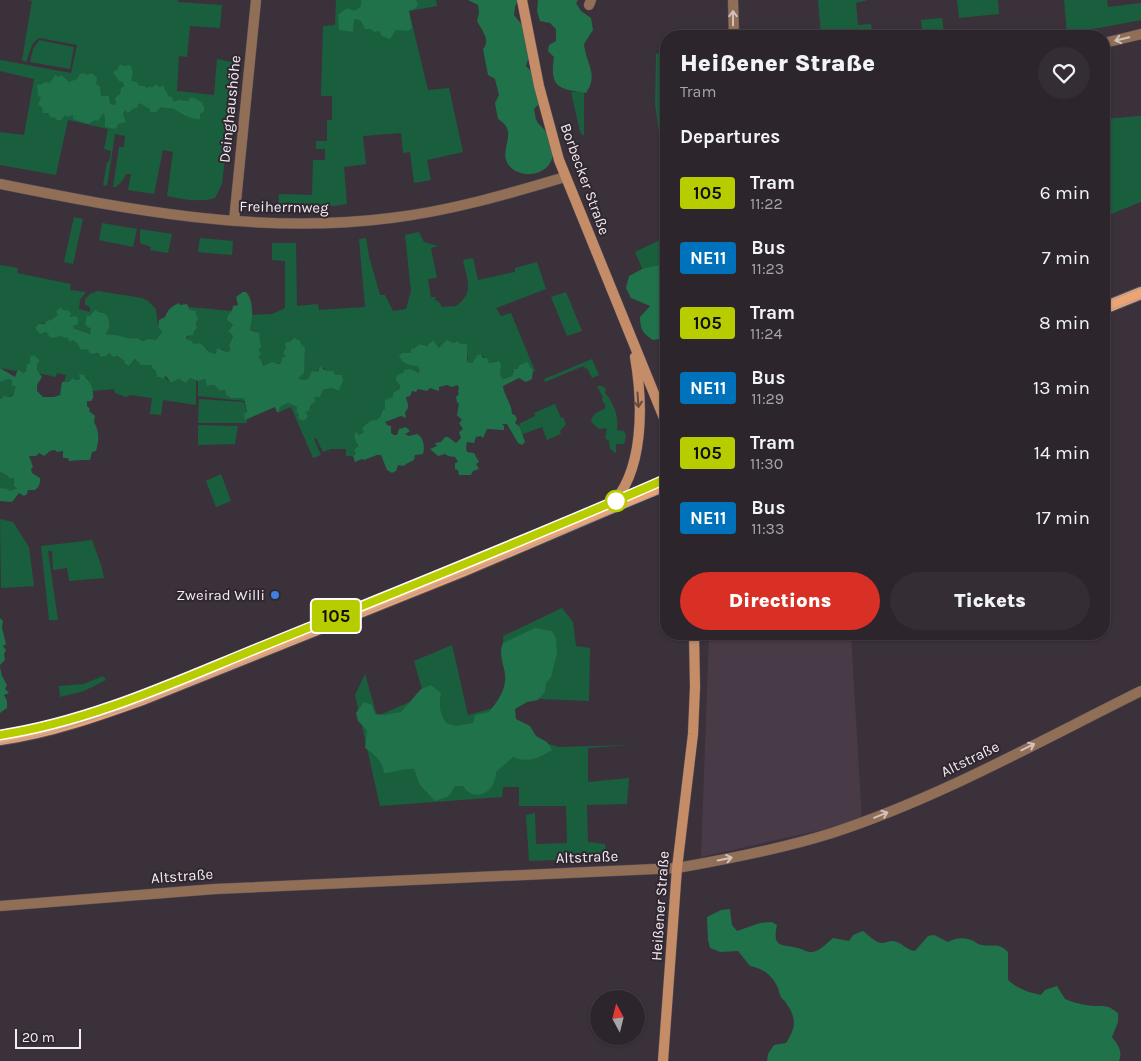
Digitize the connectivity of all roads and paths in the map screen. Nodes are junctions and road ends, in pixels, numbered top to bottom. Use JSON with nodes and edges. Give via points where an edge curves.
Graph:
{"nodes":[{"id":1,"x":256,"y":0,"type":"edge"},
{"id":2,"x":522,"y":0,"type":"edge"},
{"id":3,"x":733,"y":0,"type":"edge"},
{"id":4,"x":734,"y":30,"type":"edge"},
{"id":5,"x":1141,"y":34,"type":"edge"},
{"id":6,"x":1110,"y":42,"type":"edge"},
{"id":7,"x":565,"y":177,"type":"junction"},
{"id":8,"x":0,"y":184,"type":"edge"},
{"id":9,"x":234,"y":221,"type":"junction"},
{"id":10,"x":1141,"y":293,"type":"edge"},
{"id":11,"x":1110,"y":306,"type":"edge"},
{"id":12,"x":629,"y":334,"type":"junction"},
{"id":13,"x":660,"y":409,"type":"edge"},
{"id":14,"x":660,"y":487,"type":"edge"},
{"id":15,"x":605,"y":511,"type":"junction"},
{"id":16,"x":694,"y":640,"type":"edge"},
{"id":17,"x":1141,"y":691,"type":"edge"},
{"id":18,"x":0,"y":739,"type":"edge"},
{"id":19,"x":677,"y":868,"type":"junction"},
{"id":20,"x":0,"y":906,"type":"edge"},
{"id":21,"x":663,"y":1061,"type":"edge"}],
"edges":[{"from":1,"to":9,"type":"street","name":"Deinghaushöhe"},
{"from":2,"to":7,"type":"street","name":"Borbecker Straße","via":[[546,114]]},
{"from":4,"to":3,"type":"street","one_way":true},
{"from":5,"to":6,"type":"street","one_way":true},
{"from":7,"to":9,"type":"street","name":"Freiherrnweg","via":[[455,207],[391,218],[294,224]]},
{"from":7,"to":12,"type":"street","name":"Borbecker Straße"},
{"from":8,"to":9,"type":"street","name":"Freiherrnweg","via":[[160,214]]},
{"from":10,"to":11,"type":"main road"},
{"from":12,"to":13,"type":"street","name":"Borbecker Straße"},
{"from":12,"to":15,"type":"street","name":"Borbecker Straße","one_way":true,"via":[[636,369],[638,446],[626,484]]},
{"from":14,"to":15,"type":"main road"},
{"from":15,"to":18,"type":"main road","via":[[145,698],[66,724]]},
{"from":16,"to":19,"type":"street","name":"Heißener Straße","via":[[692,734]]},
{"from":19,"to":17,"type":"street","name":"Altstraße","one_way":true,"via":[[782,847],[877,816],[928,796]]},
{"from":19,"to":20,"type":"street","name":"Altstraße","via":[[215,889]]},
{"from":19,"to":21,"type":"street","name":"Heißener Straße"}]}
